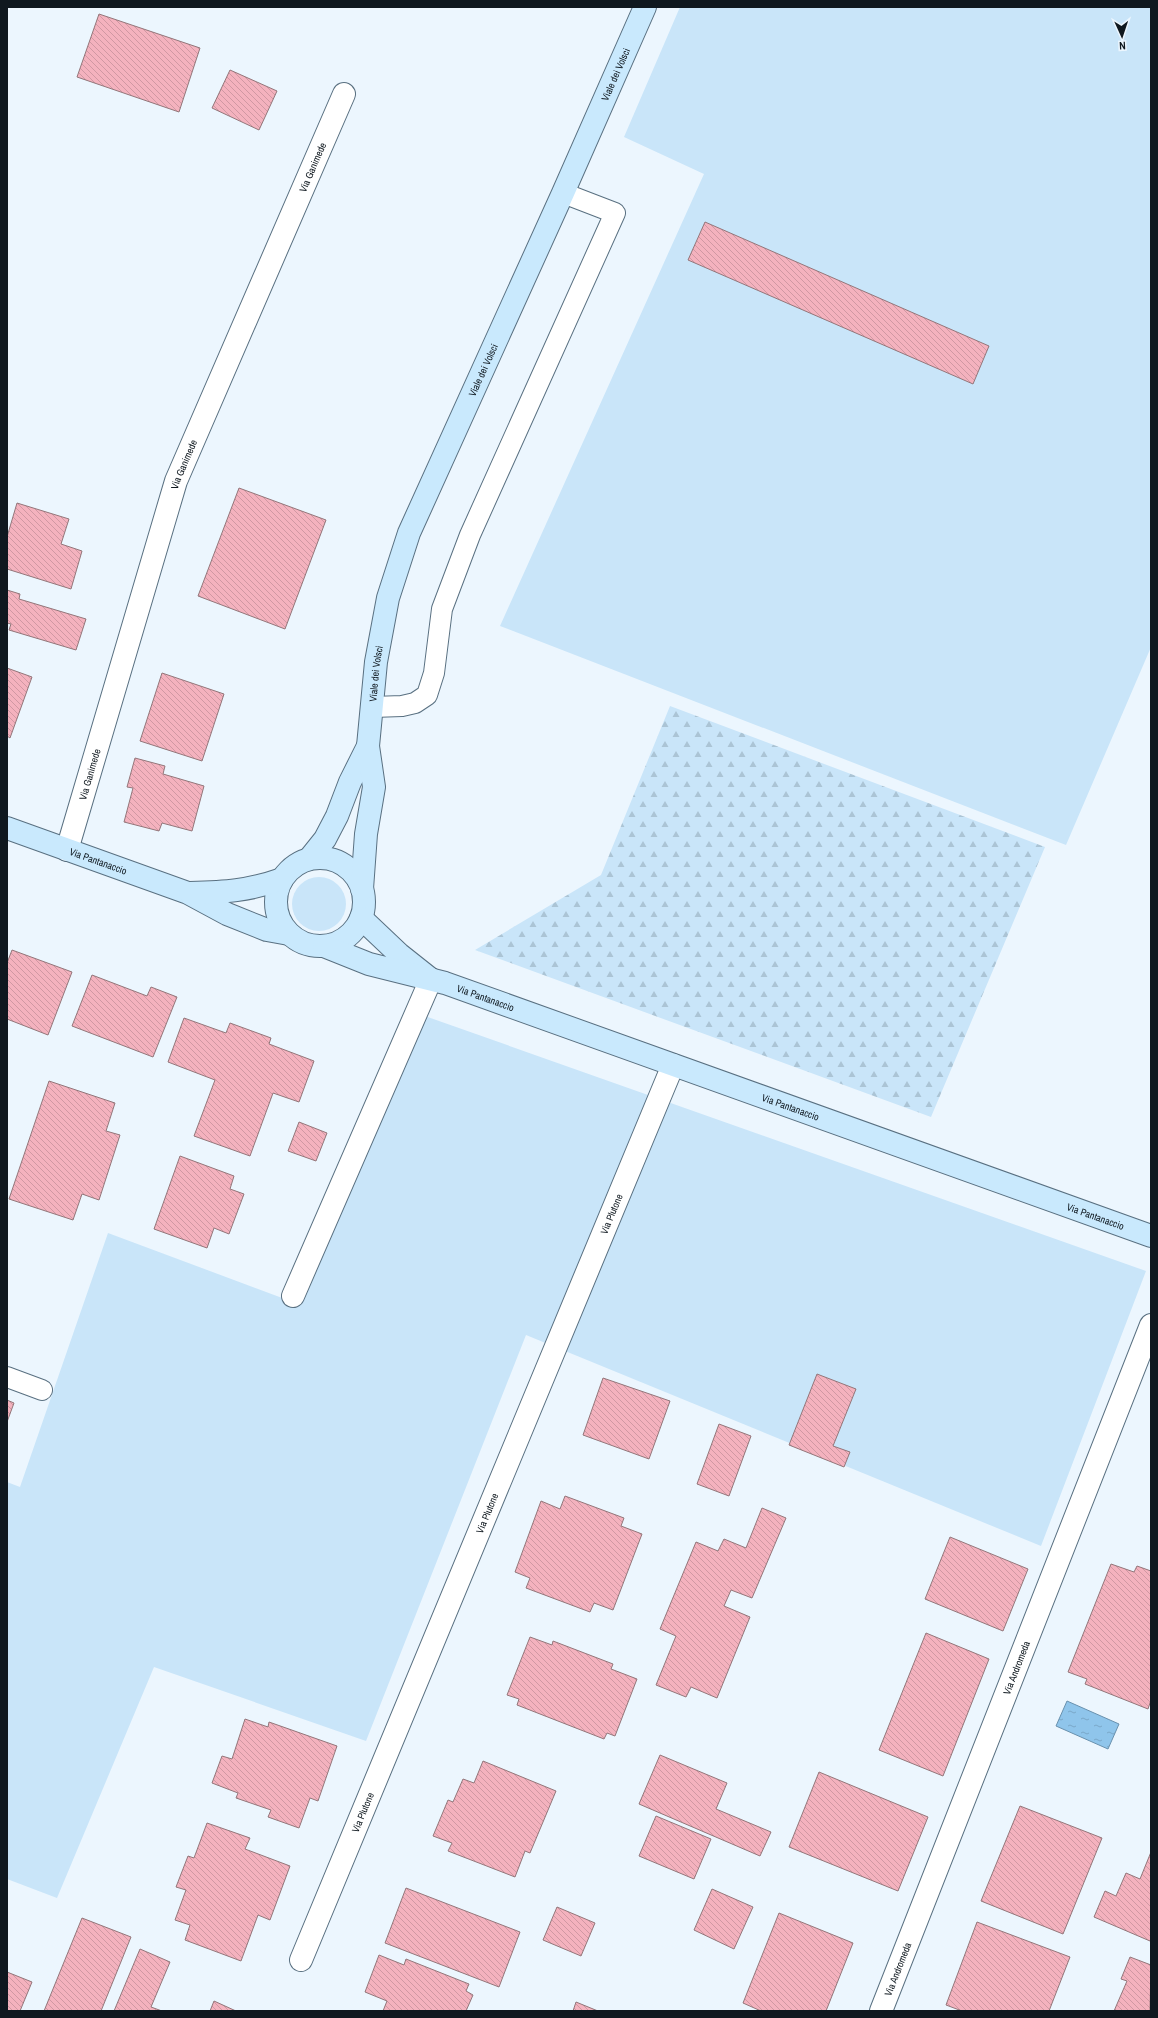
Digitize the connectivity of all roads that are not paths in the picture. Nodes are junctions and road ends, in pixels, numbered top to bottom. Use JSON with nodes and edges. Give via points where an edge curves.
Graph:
{"nodes":[{"id":1,"x":645,"y":7,"type":"edge"},
{"id":2,"x":344,"y":94,"type":"dead end"},
{"id":3,"x":563,"y":193,"type":"junction"},
{"id":4,"x":373,"y":708,"type":"junction"},
{"id":5,"x":368,"y":746,"type":"junction"},
{"id":6,"x":7,"y":828,"type":"edge"},
{"id":7,"x":66,"y":850,"type":"junction"},
{"id":8,"x":310,"y":859,"type":"junction"},
{"id":9,"x":282,"y":879,"type":"junction"},
{"id":10,"x":362,"y":889,"type":"junction"},
{"id":11,"x":188,"y":893,"type":"junction"},
{"id":12,"x":361,"y":918,"type":"junction"},
{"id":13,"x":289,"y":934,"type":"junction"},
{"id":14,"x":324,"y":946,"type":"junction"},
{"id":15,"x":431,"y":979,"type":"junction"},
{"id":16,"x":673,"y":1065,"type":"junction"},
{"id":17,"x":1151,"y":1236,"type":"edge"},
{"id":18,"x":293,"y":1296,"type":"dead end"},
{"id":19,"x":1151,"y":1325,"type":"edge"},
{"id":20,"x":7,"y":1377,"type":"edge"},
{"id":21,"x":42,"y":1390,"type":"dead end"},
{"id":22,"x":301,"y":1960,"type":"dead end"},
{"id":23,"x":881,"y":2011,"type":"edge"}],
"edges":[{"from":1,"to":3,"type":"street","name":"Viale dei Volsci"},
{"from":2,"to":7,"type":"street","name":"Via Ganimede","via":[[176,481]]},
{"from":3,"to":4,"type":"street","name":"Viale dei Volsci","via":[[408,533],[388,598],[376,662]]},
{"from":3,"to":4,"type":"lane","via":[[615,213],[470,535],[442,609],[434,673],[427,695],[415,703]]},
{"from":4,"to":5,"type":"street","name":"Viale dei Volsci"},
{"from":5,"to":8,"type":"street","name":"Viale dei Volsci","via":[[337,816],[325,839]]},
{"from":5,"to":10,"type":"street","name":"Viale dei Volsci","via":[[374,787],[366,834]]},
{"from":6,"to":7,"type":"street","name":"Via Pantanaccio"},
{"from":7,"to":11,"type":"street","name":"Via Pantanaccio"},
{"from":8,"to":9,"type":"street","via":[[289,870]]},
{"from":8,"to":10,"type":"street","via":[[323,858],[347,867]]},
{"from":9,"to":11,"type":"street","name":"Via Pantanaccio","via":[[256,888],[236,891]]},
{"from":9,"to":13,"type":"street","via":[[276,893],[275,908],[280,922]]},
{"from":10,"to":12,"type":"street","via":[[364,904]]},
{"from":11,"to":13,"type":"street","name":"Via Pantanaccio","via":[[227,914],[267,930]]},
{"from":12,"to":14,"type":"street","via":[[355,929],[346,937]]},
{"from":12,"to":15,"type":"street","name":"Via Pantanaccio","via":[[394,950]]},
{"from":13,"to":14,"type":"street","via":[[305,944]]},
{"from":14,"to":15,"type":"street","name":"Via Pantanaccio","via":[[369,964],[409,976]]},
{"from":15,"to":16,"type":"street","name":"Via Pantanaccio"},
{"from":15,"to":18,"type":"street"},
{"from":16,"to":17,"type":"street","name":"Via Pantanaccio"},
{"from":16,"to":22,"type":"street","name":"Via Plutone"},
{"from":19,"to":23,"type":"street","name":"Via Andromeda"},
{"from":20,"to":21,"type":"lane"}]}
